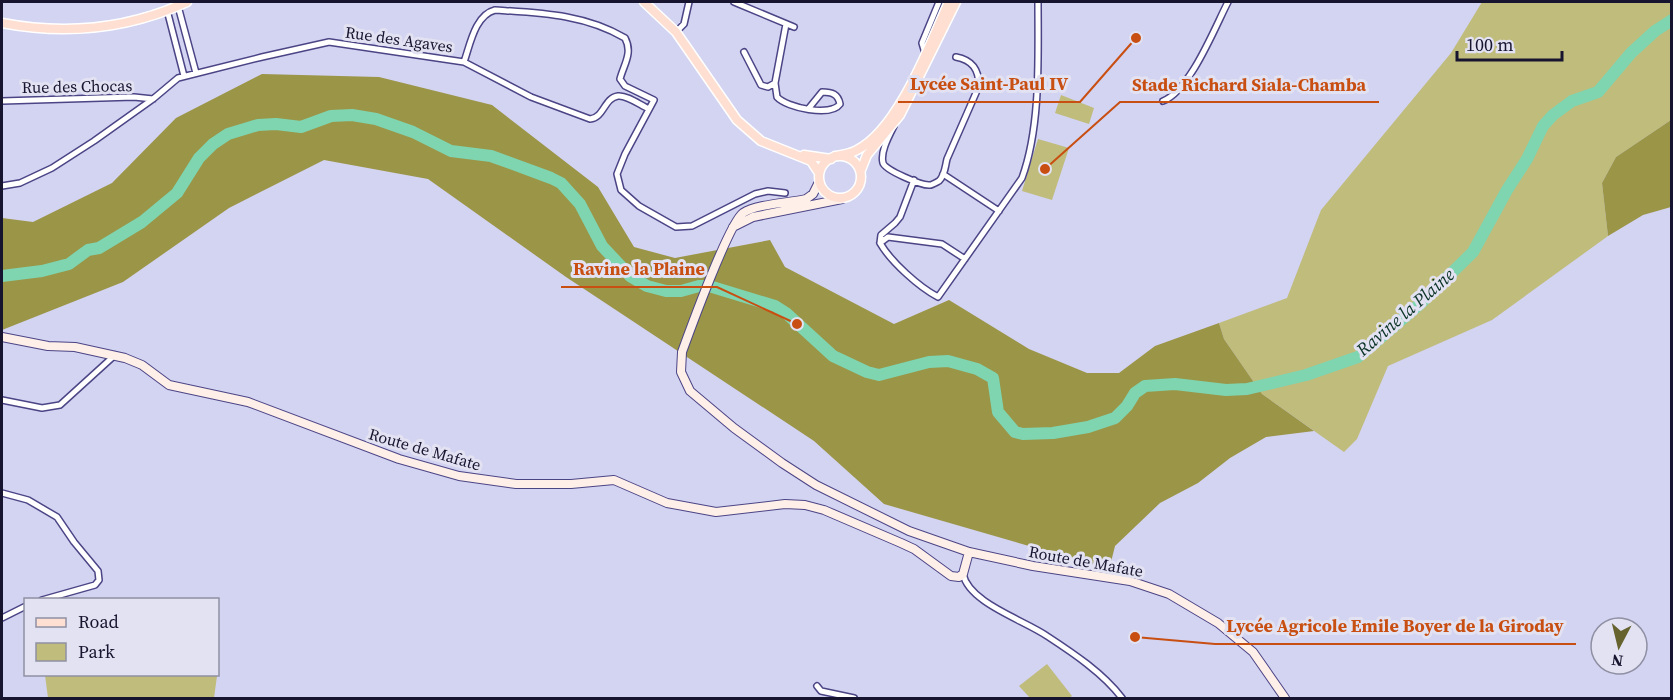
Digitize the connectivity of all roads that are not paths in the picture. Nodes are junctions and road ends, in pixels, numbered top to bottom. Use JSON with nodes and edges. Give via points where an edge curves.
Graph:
{"nodes":[{"id":1,"x":187,"y":2,"type":"edge"},
{"id":2,"x":644,"y":2,"type":"edge"},
{"id":3,"x":689,"y":2,"type":"edge"},
{"id":4,"x":734,"y":2,"type":"edge"},
{"id":5,"x":939,"y":2,"type":"edge"},
{"id":6,"x":949,"y":2,"type":"edge"},
{"id":7,"x":956,"y":2,"type":"edge"},
{"id":8,"x":1038,"y":2,"type":"edge"},
{"id":9,"x":1228,"y":2,"type":"edge"},
{"id":10,"x":178,"y":6,"type":"junction"},
{"id":11,"x":167,"y":10,"type":"junction"},
{"id":12,"x":2,"y":23,"type":"edge"},
{"id":13,"x":786,"y":24,"type":"junction"},
{"id":14,"x":794,"y":27,"type":"dead end"},
{"id":15,"x":676,"y":32,"type":"junction"},
{"id":16,"x":744,"y":52,"type":"dead end"},
{"id":17,"x":925,"y":53,"type":"junction"},
{"id":18,"x":956,"y":57,"type":"dead end"},
{"id":19,"x":464,"y":62,"type":"junction"},
{"id":20,"x":196,"y":73,"type":"junction"},
{"id":21,"x":184,"y":76,"type":"junction"},
{"id":22,"x":775,"y":83,"type":"junction"},
{"id":23,"x":153,"y":99,"type":"junction"},
{"id":24,"x":2,"y":101,"type":"edge"},
{"id":25,"x":1163,"y":101,"type":"dead end"},
{"id":26,"x":809,"y":108,"type":"junction"},
{"id":27,"x":649,"y":109,"type":"junction"},
{"id":28,"x":896,"y":122,"type":"junction"},
{"id":29,"x":795,"y":154,"type":"junction"},
{"id":30,"x":833,"y":158,"type":"junction"},
{"id":31,"x":861,"y":170,"type":"junction"},
{"id":32,"x":943,"y":174,"type":"junction"},
{"id":33,"x":819,"y":178,"type":"junction"},
{"id":34,"x":914,"y":180,"type":"junction"},
{"id":35,"x":2,"y":186,"type":"edge"},
{"id":36,"x":793,"y":190,"type":"dead end"},
{"id":37,"x":785,"y":193,"type":"junction"},
{"id":38,"x":842,"y":199,"type":"junction"},
{"id":39,"x":791,"y":202,"type":"junction"},
{"id":40,"x":805,"y":208,"type":"junction"},
{"id":41,"x":999,"y":211,"type":"junction"},
{"id":42,"x":732,"y":228,"type":"junction"},
{"id":43,"x":886,"y":234,"type":"junction"},
{"id":44,"x":965,"y":259,"type":"junction"},
{"id":45,"x":2,"y":337,"type":"edge"},
{"id":46,"x":115,"y":356,"type":"junction"},
{"id":47,"x":2,"y":400,"type":"edge"},
{"id":48,"x":2,"y":493,"type":"edge"},
{"id":49,"x":969,"y":552,"type":"junction"},
{"id":50,"x":963,"y":574,"type":"junction"},
{"id":51,"x":49,"y":598,"type":"edge"},
{"id":52,"x":24,"y":607,"type":"edge"},
{"id":53,"x":2,"y":618,"type":"edge"},
{"id":54,"x":817,"y":686,"type":"dead end"},
{"id":55,"x":854,"y":699,"type":"edge"},
{"id":56,"x":1122,"y":699,"type":"edge"},
{"id":57,"x":1285,"y":699,"type":"edge"}],
"edges":[{"from":1,"to":10,"type":"main road"},
{"from":2,"to":15,"type":"main road"},
{"from":3,"to":15,"type":"street","via":[[684,24]]},
{"from":4,"to":13,"type":"street"},
{"from":5,"to":17,"type":"street","via":[[922,43]]},
{"from":6,"to":17,"type":"main road"},
{"from":7,"to":28,"type":"main road"},
{"from":8,"to":41,"type":"street","via":[[1036,100],[1027,164]]},
{"from":9,"to":25,"type":"street","via":[[1194,70],[1170,99]]},
{"from":10,"to":11,"type":"main road"},
{"from":10,"to":20,"type":"street"},
{"from":11,"to":12,"type":"main road","via":[[119,24],[83,29]]},
{"from":11,"to":21,"type":"street"},
{"from":13,"to":14,"type":"street"},
{"from":13,"to":22,"type":"street"},
{"from":15,"to":29,"type":"main road","via":[[737,120],[762,141]]},
{"from":16,"to":22,"type":"street","via":[[762,85]]},
{"from":17,"to":30,"type":"main road","via":[[900,104],[880,132],[858,150]]},
{"from":18,"to":32,"type":"street","via":[[974,66],[980,86]]},
{"from":19,"to":20,"type":"street","name":"Rue des Agaves","via":[[329,42]]},
{"from":19,"to":27,"type":"street","name":"Rue des Agaves","via":[[531,97],[590,119],[599,117],[616,96]]},
{"from":19,"to":27,"type":"street","via":[[479,22],[488,12],[572,16],[624,38],[629,55],[620,79],[624,87],[654,100]]},
{"from":20,"to":21,"type":"street","name":"Rue des Agaves"},
{"from":21,"to":23,"type":"street","name":"Rue des Agaves"},
{"from":22,"to":26,"type":"street","via":[[780,100],[794,108]]},
{"from":23,"to":24,"type":"street","name":"Rue des Chocas"},
{"from":23,"to":35,"type":"street","name":"Rue des Agaves","via":[[52,168],[20,183]]},
{"from":26,"to":26,"type":"street","via":[[835,110],[840,101],[834,94],[822,92]]},
{"from":27,"to":37,"type":"street","via":[[617,174],[621,190],[639,206],[676,226],[692,226],[755,194]]},
{"from":28,"to":31,"type":"main road","via":[[867,155]]},
{"from":28,"to":34,"type":"street","via":[[884,164]]},
{"from":29,"to":30,"type":"main road"},
{"from":29,"to":33,"type":"main road","via":[[811,161]]},
{"from":30,"to":31,"type":"main road","via":[[850,158]]},
{"from":30,"to":33,"type":"main road","via":[[822,166]]},
{"from":31,"to":38,"type":"main road","via":[[856,192]]},
{"from":32,"to":34,"type":"street","via":[[930,185]]},
{"from":32,"to":41,"type":"street"},
{"from":33,"to":38,"type":"main road","via":[[827,194]]},
{"from":33,"to":39,"type":"main road","via":[[810,197]]},
{"from":34,"to":43,"type":"street","via":[[900,217]]},
{"from":36,"to":37,"type":"street"},
{"from":37,"to":39,"type":"street"},
{"from":38,"to":40,"type":"main road"},
{"from":39,"to":40,"type":"street"},
{"from":39,"to":42,"type":"main road","via":[[745,212]]},
{"from":40,"to":42,"type":"main road","via":[[753,217]]},
{"from":41,"to":44,"type":"street"},
{"from":42,"to":49,"type":"main road","name":"Route de Mafate","via":[[685,343],[680,364],[690,391],[734,428],[816,485],[909,531]]},
{"from":43,"to":44,"type":"street","via":[[942,244]]},
{"from":43,"to":44,"type":"street","via":[[881,235],[880,243],[897,264],[938,297]]},
{"from":45,"to":46,"type":"main road","name":"Route de Mafate"},
{"from":46,"to":47,"type":"street","via":[[60,405],[42,408]]},
{"from":46,"to":50,"type":"main road","name":"Route de Mafate","via":[[142,365],[169,385],[248,402],[399,459],[459,476],[516,484],[614,480],[668,503],[716,512],[805,505],[902,543],[951,576]]},
{"from":48,"to":51,"type":"street","via":[[28,500],[57,517],[98,571],[95,585]]},
{"from":49,"to":50,"type":"main road"},
{"from":49,"to":57,"type":"main road","name":"Route de Mafate","via":[[1130,580],[1169,594],[1218,623],[1253,652]]},
{"from":50,"to":56,"type":"street","via":[[968,587],[979,596],[1046,635],[1108,682]]},
{"from":52,"to":53,"type":"street"},
{"from":54,"to":55,"type":"street","via":[[821,691]]}]}
